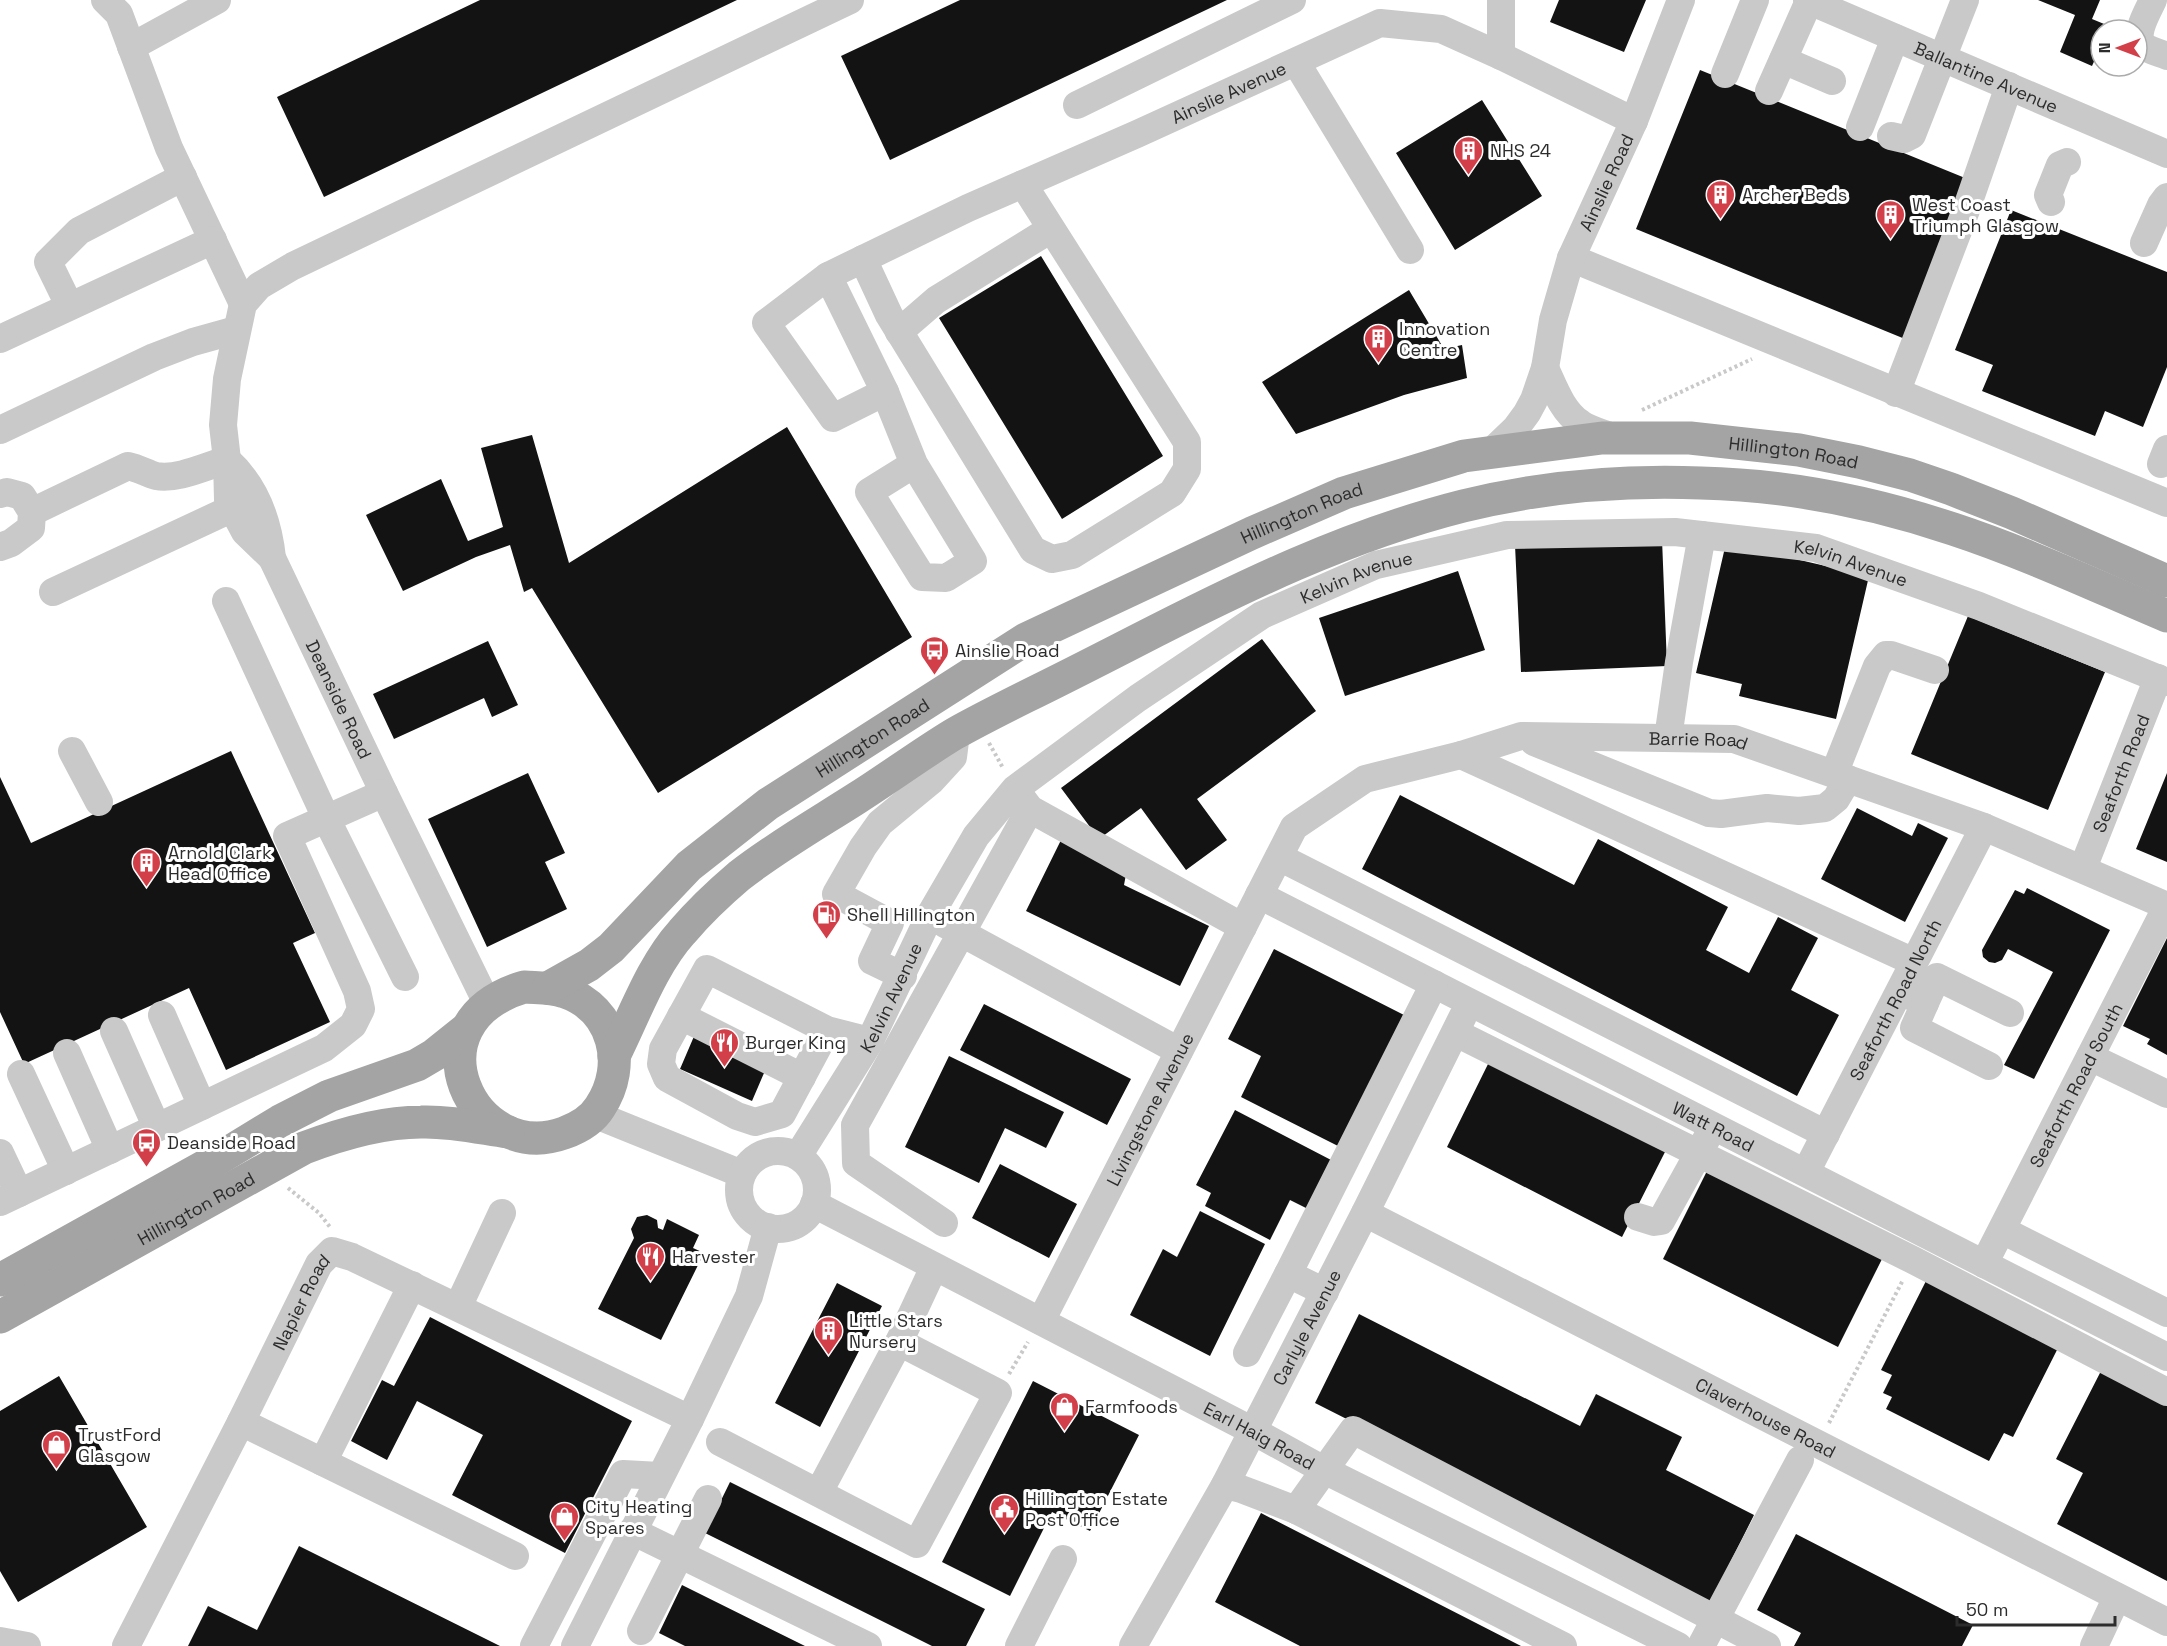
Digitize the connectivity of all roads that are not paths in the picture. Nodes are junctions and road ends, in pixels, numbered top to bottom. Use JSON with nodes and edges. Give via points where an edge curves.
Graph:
{"nodes":[{"id":1,"x":105,"y":0,"type":"edge"},
{"id":2,"x":217,"y":0,"type":"edge"},
{"id":3,"x":850,"y":0,"type":"edge"},
{"id":4,"x":1292,"y":0,"type":"edge"},
{"id":5,"x":1501,"y":0,"type":"edge"},
{"id":6,"x":1682,"y":0,"type":"edge"},
{"id":7,"x":1755,"y":0,"type":"edge"},
{"id":8,"x":1965,"y":0,"type":"edge"},
{"id":9,"x":2152,"y":0,"type":"edge"},
{"id":10,"x":1808,"y":1,"type":"edge"},
{"id":11,"x":1895,"y":38,"type":"junction"},
{"id":12,"x":131,"y":48,"type":"junction"},
{"id":13,"x":1501,"y":56,"type":"junction"},
{"id":14,"x":2167,"y":56,"type":"edge"},
{"id":15,"x":1941,"y":57,"type":"junction"},
{"id":16,"x":1783,"y":60,"type":"junction"},
{"id":17,"x":1296,"y":62,"type":"junction"},
{"id":18,"x":1725,"y":74,"type":"dead end"},
{"id":19,"x":1832,"y":81,"type":"dead end"},
{"id":20,"x":2009,"y":86,"type":"junction"},
{"id":21,"x":1769,"y":91,"type":"dead end"},
{"id":22,"x":1077,"y":105,"type":"dead end"},
{"id":23,"x":1634,"y":122,"type":"junction"},
{"id":24,"x":1860,"y":127,"type":"dead end"},
{"id":25,"x":1891,"y":136,"type":"dead end"},
{"id":26,"x":2167,"y":154,"type":"edge"},
{"id":27,"x":2067,"y":162,"type":"dead end"},
{"id":28,"x":183,"y":177,"type":"junction"},
{"id":29,"x":1023,"y":184,"type":"junction"},
{"id":30,"x":2167,"y":197,"type":"edge"},
{"id":31,"x":2051,"y":201,"type":"dead end"},
{"id":32,"x":1051,"y":229,"type":"junction"},
{"id":33,"x":213,"y":240,"type":"junction"},
{"id":34,"x":2144,"y":243,"type":"dead end"},
{"id":35,"x":1410,"y":250,"type":"dead end"},
{"id":36,"x":1571,"y":258,"type":"junction"},
{"id":37,"x":863,"y":260,"type":"junction"},
{"id":38,"x":828,"y":276,"type":"junction"},
{"id":39,"x":69,"y":305,"type":"junction"},
{"id":40,"x":239,"y":317,"type":"junction"},
{"id":41,"x":899,"y":332,"type":"junction"},
{"id":42,"x":0,"y":339,"type":"edge"},
{"id":43,"x":1545,"y":368,"type":"junction"},
{"id":44,"x":885,"y":392,"type":"junction"},
{"id":45,"x":1896,"y":393,"type":"junction"},
{"id":46,"x":0,"y":430,"type":"edge"},
{"id":47,"x":1615,"y":438,"type":"junction"},
{"id":48,"x":1492,"y":451,"type":"junction"},
{"id":49,"x":227,"y":460,"type":"junction"},
{"id":50,"x":914,"y":464,"type":"dead end"},
{"id":51,"x":0,"y":494,"type":"edge"},
{"id":52,"x":2167,"y":504,"type":"edge"},
{"id":53,"x":232,"y":508,"type":"junction"},
{"id":54,"x":32,"y":512,"type":"junction"},
{"id":55,"x":1702,"y":535,"type":"junction"},
{"id":56,"x":0,"y":547,"type":"edge"},
{"id":57,"x":272,"y":558,"type":"junction"},
{"id":58,"x":2167,"y":581,"type":"edge"},
{"id":59,"x":53,"y":592,"type":"dead end"},
{"id":60,"x":226,"y":601,"type":"dead end"},
{"id":61,"x":2167,"y":616,"type":"edge"},
{"id":62,"x":1935,"y":670,"type":"dead end"},
{"id":63,"x":2162,"y":680,"type":"edge"},
{"id":64,"x":956,"y":733,"type":"junction"},
{"id":65,"x":1521,"y":736,"type":"junction"},
{"id":66,"x":1668,"y":738,"type":"junction"},
{"id":67,"x":72,"y":751,"type":"dead end"},
{"id":68,"x":1461,"y":754,"type":"junction"},
{"id":69,"x":1841,"y":776,"type":"junction"},
{"id":70,"x":384,"y":793,"type":"junction"},
{"id":71,"x":1022,"y":799,"type":"junction"},
{"id":72,"x":99,"y":802,"type":"dead end"},
{"id":73,"x":326,"y":818,"type":"junction"},
{"id":74,"x":1984,"y":827,"type":"junction"},
{"id":75,"x":1279,"y":856,"type":"junction"},
{"id":76,"x":2083,"y":868,"type":"junction"},
{"id":77,"x":1259,"y":895,"type":"junction"},
{"id":78,"x":2167,"y":906,"type":"edge"},
{"id":79,"x":930,"y":915,"type":"junction"},
{"id":80,"x":1243,"y":927,"type":"junction"},
{"id":81,"x":961,"y":932,"type":"junction"},
{"id":82,"x":1914,"y":962,"type":"junction"},
{"id":83,"x":405,"y":976,"type":"dead end"},
{"id":84,"x":903,"y":976,"type":"junction"},
{"id":85,"x":1434,"y":984,"type":"junction"},
{"id":86,"x":548,"y":988,"type":"junction"},
{"id":87,"x":1900,"y":991,"type":"junction"},
{"id":88,"x":1469,"y":1002,"type":"junction"},
{"id":89,"x":488,"y":1003,"type":"junction"},
{"id":90,"x":1925,"y":1003,"type":"junction"},
{"id":91,"x":2010,"y":1013,"type":"dead end"},
{"id":92,"x":162,"y":1015,"type":"dead end"},
{"id":93,"x":681,"y":1016,"type":"junction"},
{"id":94,"x":114,"y":1030,"type":"dead end"},
{"id":95,"x":827,"y":1030,"type":"junction"},
{"id":96,"x":464,"y":1031,"type":"junction"},
{"id":97,"x":1456,"y":1033,"type":"junction"},
{"id":98,"x":870,"y":1041,"type":"junction"},
{"id":99,"x":1179,"y":1051,"type":"junction"},
{"id":100,"x":67,"y":1053,"type":"dead end"},
{"id":101,"x":614,"y":1056,"type":"junction"},
{"id":102,"x":2090,"y":1057,"type":"junction"},
{"id":103,"x":1989,"y":1066,"type":"dead end"},
{"id":104,"x":21,"y":1074,"type":"dead end"},
{"id":105,"x":1616,"y":1076,"type":"junction"},
{"id":106,"x":802,"y":1077,"type":"junction"},
{"id":107,"x":2167,"y":1094,"type":"edge"},
{"id":108,"x":1600,"y":1104,"type":"junction"},
{"id":109,"x":202,"y":1106,"type":"junction"},
{"id":110,"x":596,"y":1115,"type":"junction"},
{"id":111,"x":1714,"y":1126,"type":"junction"},
{"id":112,"x":157,"y":1128,"type":"junction"},
{"id":113,"x":508,"y":1132,"type":"junction"},
{"id":114,"x":1826,"y":1134,"type":"junction"},
{"id":115,"x":110,"y":1150,"type":"junction"},
{"id":116,"x":0,"y":1153,"type":"edge"},
{"id":117,"x":1698,"y":1153,"type":"junction"},
{"id":118,"x":798,"y":1156,"type":"junction"},
{"id":119,"x":66,"y":1171,"type":"junction"},
{"id":120,"x":1806,"y":1172,"type":"junction"},
{"id":121,"x":742,"y":1174,"type":"junction"},
{"id":122,"x":9,"y":1198,"type":"edge"},
{"id":123,"x":814,"y":1204,"type":"junction"},
{"id":124,"x":1365,"y":1213,"type":"junction"},
{"id":125,"x":502,"y":1214,"type":"dead end"},
{"id":126,"x":1638,"y":1217,"type":"dead end"},
{"id":127,"x":945,"y":1222,"type":"dead end"},
{"id":128,"x":768,"y":1227,"type":"junction"},
{"id":129,"x":2002,"y":1230,"type":"junction"},
{"id":130,"x":1927,"y":1236,"type":"junction"},
{"id":131,"x":1913,"y":1260,"type":"junction"},
{"id":132,"x":1984,"y":1264,"type":"junction"},
{"id":133,"x":934,"y":1267,"type":"junction"},
{"id":134,"x":1288,"y":1274,"type":"junction"},
{"id":135,"x":0,"y":1280,"type":"edge"},
{"id":136,"x":411,"y":1285,"type":"junction"},
{"id":137,"x":1324,"y":1292,"type":"junction"},
{"id":138,"x":458,"y":1307,"type":"junction"},
{"id":139,"x":2167,"y":1313,"type":"edge"},
{"id":140,"x":0,"y":1317,"type":"edge"},
{"id":141,"x":1041,"y":1321,"type":"junction"},
{"id":142,"x":899,"y":1342,"type":"junction"},
{"id":143,"x":1247,"y":1353,"type":"dead end"},
{"id":144,"x":2167,"y":1357,"type":"edge"},
{"id":145,"x":2167,"y":1392,"type":"edge"},
{"id":146,"x":690,"y":1419,"type":"junction"},
{"id":147,"x":241,"y":1422,"type":"junction"},
{"id":148,"x":1253,"y":1431,"type":"junction"},
{"id":149,"x":720,"y":1442,"type":"dead end"},
{"id":150,"x":1809,"y":1453,"type":"junction"},
{"id":151,"x":323,"y":1462,"type":"junction"},
{"id":152,"x":1324,"y":1470,"type":"junction"},
{"id":153,"x":660,"y":1476,"type":"junction"},
{"id":154,"x":1225,"y":1485,"type":"junction"},
{"id":155,"x":819,"y":1492,"type":"junction"},
{"id":156,"x":708,"y":1499,"type":"dead end"},
{"id":157,"x":1296,"y":1510,"type":"junction"},
{"id":158,"x":632,"y":1531,"type":"junction"},
{"id":159,"x":680,"y":1554,"type":"junction"},
{"id":160,"x":514,"y":1556,"type":"dead end"},
{"id":161,"x":1063,"y":1559,"type":"dead end"},
{"id":162,"x":566,"y":1585,"type":"junction"},
{"id":163,"x":2117,"y":1597,"type":"junction"},
{"id":164,"x":597,"y":1602,"type":"junction"},
{"id":165,"x":1716,"y":1619,"type":"junction"},
{"id":166,"x":2167,"y":1622,"type":"edge"},
{"id":167,"x":641,"y":1631,"type":"dead end"},
{"id":168,"x":0,"y":1641,"type":"edge"},
{"id":169,"x":580,"y":1644,"type":"edge"},
{"id":170,"x":27,"y":1646,"type":"edge"},
{"id":171,"x":126,"y":1646,"type":"edge"},
{"id":172,"x":534,"y":1646,"type":"edge"},
{"id":173,"x":867,"y":1646,"type":"edge"},
{"id":174,"x":1019,"y":1646,"type":"edge"},
{"id":175,"x":1133,"y":1646,"type":"edge"},
{"id":176,"x":1563,"y":1646,"type":"edge"},
{"id":177,"x":1678,"y":1646,"type":"edge"},
{"id":178,"x":1701,"y":1646,"type":"edge"},
{"id":179,"x":1767,"y":1646,"type":"edge"},
{"id":180,"x":2094,"y":1646,"type":"edge"}],
"edges":[{"from":1,"to":12,"type":"street","via":[[119,14]]},
{"from":2,"to":12,"type":"street"},
{"from":3,"to":40,"type":"street","via":[[293,266],[259,286]]},
{"from":4,"to":22,"type":"street"},
{"from":5,"to":13,"type":"street"},
{"from":6,"to":23,"type":"street","name":"Ainslie Road"},
{"from":7,"to":18,"type":"street"},
{"from":8,"to":15,"type":"street"},
{"from":9,"to":14,"type":"street","via":[[2139,40],[2144,47]]},
{"from":10,"to":11,"type":"street","name":"Ballantine Avenue"},
{"from":10,"to":16,"type":"street"},
{"from":11,"to":15,"type":"street","name":"Ballantine Avenue"},
{"from":11,"to":24,"type":"street"},
{"from":12,"to":28,"type":"street"},
{"from":13,"to":17,"type":"street","name":"Ainslie Avenue","via":[[1441,30],[1380,23]]},
{"from":13,"to":23,"type":"street","name":"Ainslie Avenue"},
{"from":15,"to":20,"type":"street","name":"Ballantine Avenue"},
{"from":15,"to":25,"type":"street","via":[[1912,135],[1904,139]]},
{"from":16,"to":19,"type":"street"},
{"from":16,"to":21,"type":"street"},
{"from":17,"to":29,"type":"street","name":"Ainslie Avenue"},
{"from":17,"to":35,"type":"street"},
{"from":20,"to":26,"type":"street","name":"Ballantine Avenue"},
{"from":20,"to":45,"type":"street"},
{"from":23,"to":36,"type":"street","name":"Ainslie Road"},
{"from":27,"to":31,"type":"street","via":[[2060,165],[2048,195]]},
{"from":28,"to":33,"type":"street"},
{"from":28,"to":39,"type":"street","via":[[79,231],[48,262]]},
{"from":29,"to":32,"type":"street"},
{"from":29,"to":37,"type":"street","name":"Ainslie Avenue"},
{"from":30,"to":34,"type":"street"},
{"from":32,"to":41,"type":"street","via":[[936,300]]},
{"from":32,"to":41,"type":"street","via":[[1187,442],[1187,469],[1172,493],[1072,555],[1052,559],[1033,550]]},
{"from":33,"to":39,"type":"street"},
{"from":33,"to":40,"type":"street"},
{"from":36,"to":43,"type":"street","name":"Ainslie Road","via":[[1553,320]]},
{"from":36,"to":45,"type":"street"},
{"from":37,"to":38,"type":"street","name":"Ainslie Avenue"},
{"from":37,"to":41,"type":"street"},
{"from":38,"to":44,"type":"street"},
{"from":38,"to":44,"type":"street","name":"Ainslie Avenue","via":[[766,323],[833,418]]},
{"from":39,"to":42,"type":"street"},
{"from":40,"to":46,"type":"street"},
{"from":40,"to":49,"type":"street","via":[[223,425]]},
{"from":43,"to":47,"type":"street","via":[[1571,415],[1581,424]]},
{"from":43,"to":48,"type":"street","name":"Ainslie Road","via":[[1527,413]]},
{"from":44,"to":50,"type":"street"},
{"from":45,"to":52,"type":"street"},
{"from":47,"to":48,"type":"main road","name":"Hillington Road"},
{"from":47,"to":58,"type":"main road","name":"Hillington Road","via":[[1749,443],[1910,475],[2012,513]]},
{"from":48,"to":86,"type":"main road","name":"Hillington Road","via":[[1344,493],[1026,639],[768,804],[689,866],[611,948],[589,966]]},
{"from":49,"to":53,"type":"street","via":[[228,500]]},
{"from":49,"to":54,"type":"street","via":[[176,475],[154,476],[128,466]]},
{"from":49,"to":57,"type":"street","via":[[252,487],[266,521]]},
{"from":51,"to":54,"type":"street","via":[[22,496]]},
{"from":53,"to":57,"type":"street","via":[[244,532]]},
{"from":53,"to":59,"type":"street"},
{"from":54,"to":56,"type":"street","via":[[31,528]]},
{"from":55,"to":63,"type":"street","name":"Kelvin Avenue","via":[[1816,548],[1979,606]]},
{"from":55,"to":66,"type":"street"},
{"from":55,"to":71,"type":"street","name":"Kelvin Avenue","via":[[1507,535],[1376,565],[1262,615],[1137,698]]},
{"from":57,"to":70,"type":"street","name":"Deanside Road"},
{"from":60,"to":73,"type":"street"},
{"from":61,"to":64,"type":"main road","via":[[1958,530],[1834,496],[1698,483],[1569,488],[1463,506],[1344,544],[1194,611]]},
{"from":62,"to":69,"type":"street","via":[[1891,655],[1877,666]]},
{"from":63,"to":76,"type":"street","name":"Seaforth Road"},
{"from":64,"to":84,"type":"street","via":[[953,757],[931,781],[880,823],[836,894],[890,923],[872,961]]},
{"from":64,"to":101,"type":"main road","via":[[739,876],[704,908],[677,937],[659,965]]},
{"from":65,"to":66,"type":"street","name":"Barrie Road"},
{"from":65,"to":68,"type":"street","name":"Barrie Road"},
{"from":65,"to":69,"type":"street","via":[[1709,813],[1825,808],[1836,799]]},
{"from":66,"to":69,"type":"street","name":"Barrie Road","via":[[1734,738]]},
{"from":67,"to":72,"type":"street"},
{"from":68,"to":75,"type":"street","name":"Barrie Road","via":[[1365,779],[1294,827]]},
{"from":68,"to":82,"type":"street"},
{"from":69,"to":74,"type":"street","name":"Barrie Road"},
{"from":70,"to":73,"type":"street"},
{"from":70,"to":89,"type":"street","name":"Deanside Road"},
{"from":71,"to":79,"type":"street","name":"Kelvin Avenue","via":[[976,836]]},
{"from":71,"to":80,"type":"street"},
{"from":71,"to":81,"type":"street"},
{"from":73,"to":83,"type":"street"},
{"from":73,"to":109,"type":"street","via":[[287,836],[357,991],[361,1009],[353,1025],[324,1048]]},
{"from":74,"to":76,"type":"street","name":"Barrie Road"},
{"from":74,"to":82,"type":"street","name":"Seaforth Road North"},
{"from":75,"to":77,"type":"street","name":"Barrie Road"},
{"from":75,"to":114,"type":"street"},
{"from":76,"to":78,"type":"street","name":"Barrie Road"},
{"from":77,"to":80,"type":"street","name":"Livingstone Avenue"},
{"from":77,"to":85,"type":"street","name":"Watt Road"},
{"from":78,"to":102,"type":"street","name":"Seaforth Road South"},
{"from":79,"to":81,"type":"street"},
{"from":79,"to":84,"type":"street","name":"Kelvin Avenue"},
{"from":80,"to":99,"type":"street","name":"Livingstone Avenue"},
{"from":81,"to":99,"type":"street"},
{"from":81,"to":127,"type":"street","via":[[855,1125],[856,1163]]},
{"from":82,"to":87,"type":"street","name":"Seaforth Road North"},
{"from":84,"to":98,"type":"street","name":"Kelvin Avenue"},
{"from":85,"to":88,"type":"street","name":"Watt Road"},
{"from":85,"to":134,"type":"street"},
{"from":86,"to":89,"type":"main road","via":[[524,987]]},
{"from":86,"to":101,"type":"main road","via":[[564,991],[592,1007],[610,1034]]},
{"from":87,"to":90,"type":"street"},
{"from":87,"to":114,"type":"street","name":"Seaforth Road North"},
{"from":88,"to":97,"type":"street","name":"Carlyle Avenue"},
{"from":88,"to":105,"type":"street","name":"Watt Road"},
{"from":89,"to":96,"type":"main road"},
{"from":90,"to":91,"type":"street","via":[[1937,977]]},
{"from":90,"to":103,"type":"street","via":[[1914,1028]]},
{"from":92,"to":109,"type":"street"},
{"from":93,"to":95,"type":"street","via":[[707,969]]},
{"from":93,"to":106,"type":"street"},
{"from":93,"to":106,"type":"street","via":[[663,1049],[661,1064],[668,1078],[737,1116],[755,1122],[782,1114]]},
{"from":94,"to":112,"type":"street"},
{"from":95,"to":98,"type":"street"},
{"from":95,"to":106,"type":"street"},
{"from":96,"to":113,"type":"main road","via":[[460,1068],[467,1094],[488,1119]]},
{"from":96,"to":135,"type":"main road","name":"Hillington Road","via":[[417,1065],[329,1096],[280,1121]]},
{"from":97,"to":108,"type":"street"},
{"from":97,"to":124,"type":"street","name":"Carlyle Avenue"},
{"from":98,"to":118,"type":"street","name":"Kelvin Avenue"},
{"from":99,"to":141,"type":"street","name":"Livingstone Avenue"},
{"from":100,"to":115,"type":"street"},
{"from":101,"to":110,"type":"main road","via":[[613,1081]]},
{"from":102,"to":107,"type":"street"},
{"from":102,"to":129,"type":"street","name":"Seaforth Road South"},
{"from":104,"to":119,"type":"street"},
{"from":105,"to":108,"type":"street"},
{"from":105,"to":111,"type":"street","name":"Watt Road"},
{"from":108,"to":117,"type":"street"},
{"from":109,"to":112,"type":"street"},
{"from":110,"to":113,"type":"main road","via":[[558,1135],[527,1137]]},
{"from":110,"to":121,"type":"street"},
{"from":111,"to":117,"type":"street"},
{"from":111,"to":120,"type":"street","name":"Watt Road"},
{"from":112,"to":115,"type":"street"},
{"from":113,"to":140,"type":"main road","name":"Hillington Road","via":[[430,1122],[388,1124],[332,1137],[304,1148]]},
{"from":114,"to":120,"type":"street","name":"Seaforth Road North"},
{"from":115,"to":119,"type":"street"},
{"from":116,"to":122,"type":"street"},
{"from":117,"to":126,"type":"street","via":[[1661,1221]]},
{"from":117,"to":131,"type":"street"},
{"from":118,"to":121,"type":"street","via":[[780,1151],[761,1154]]},
{"from":118,"to":123,"type":"street","via":[[814,1176]]},
{"from":119,"to":122,"type":"street"},
{"from":120,"to":130,"type":"street","name":"Watt Road"},
{"from":121,"to":128,"type":"street","via":[[739,1185],[743,1206],[758,1223]]},
{"from":123,"to":128,"type":"street","via":[[792,1226]]},
{"from":123,"to":133,"type":"street","name":"Earl Haig Road"},
{"from":124,"to":137,"type":"street","name":"Carlyle Avenue"},
{"from":124,"to":150,"type":"street","name":"Claverhouse Road"},
{"from":125,"to":138,"type":"street"},
{"from":128,"to":146,"type":"street","via":[[749,1296]]},
{"from":129,"to":132,"type":"street","name":"Seaforth Road South"},
{"from":129,"to":139,"type":"street"},
{"from":130,"to":131,"type":"street"},
{"from":130,"to":132,"type":"street","name":"Watt Road"},
{"from":131,"to":145,"type":"street"},
{"from":132,"to":144,"type":"street","name":"Watt Road"},
{"from":133,"to":141,"type":"street","name":"Earl Haig Road"},
{"from":133,"to":142,"type":"street"},
{"from":134,"to":137,"type":"street"},
{"from":134,"to":143,"type":"street"},
{"from":136,"to":138,"type":"street","name":"Napier Road"},
{"from":136,"to":147,"type":"street","name":"Napier Road","via":[[332,1251],[319,1264]]},
{"from":136,"to":151,"type":"street"},
{"from":137,"to":148,"type":"street","name":"Carlyle Avenue"},
{"from":138,"to":146,"type":"street","name":"Napier Road"},
{"from":141,"to":148,"type":"street","name":"Earl Haig Road"},
{"from":142,"to":155,"type":"street"},
{"from":142,"to":155,"type":"street","via":[[998,1393],[917,1544]]},
{"from":146,"to":153,"type":"street"},
{"from":147,"to":151,"type":"street"},
{"from":147,"to":171,"type":"street","name":"Napier Road"},
{"from":148,"to":152,"type":"street","name":"Earl Haig Road"},
{"from":148,"to":154,"type":"street","name":"Carlyle Avenue"},
{"from":149,"to":155,"type":"street"},
{"from":150,"to":163,"type":"street","name":"Claverhouse Road"},
{"from":150,"to":165,"type":"street"},
{"from":151,"to":160,"type":"street"},
{"from":152,"to":157,"type":"street"},
{"from":152,"to":165,"type":"street","via":[[1353,1430]]},
{"from":152,"to":177,"type":"street","name":"Earl Haig Road"},
{"from":153,"to":158,"type":"street"},
{"from":153,"to":162,"type":"street","via":[[623,1474]]},
{"from":154,"to":157,"type":"street"},
{"from":154,"to":175,"type":"street","name":"Carlyle Avenue"},
{"from":156,"to":159,"type":"street"},
{"from":157,"to":176,"type":"street"},
{"from":158,"to":159,"type":"street"},
{"from":158,"to":164,"type":"street"},
{"from":159,"to":167,"type":"street"},
{"from":159,"to":173,"type":"street"},
{"from":161,"to":174,"type":"street"},
{"from":162,"to":164,"type":"street"},
{"from":162,"to":172,"type":"street"},
{"from":163,"to":166,"type":"street","name":"Claverhouse Road"},
{"from":163,"to":180,"type":"street"},
{"from":164,"to":169,"type":"street"},
{"from":165,"to":178,"type":"street"},
{"from":165,"to":179,"type":"street"},
{"from":168,"to":170,"type":"street"}]}
